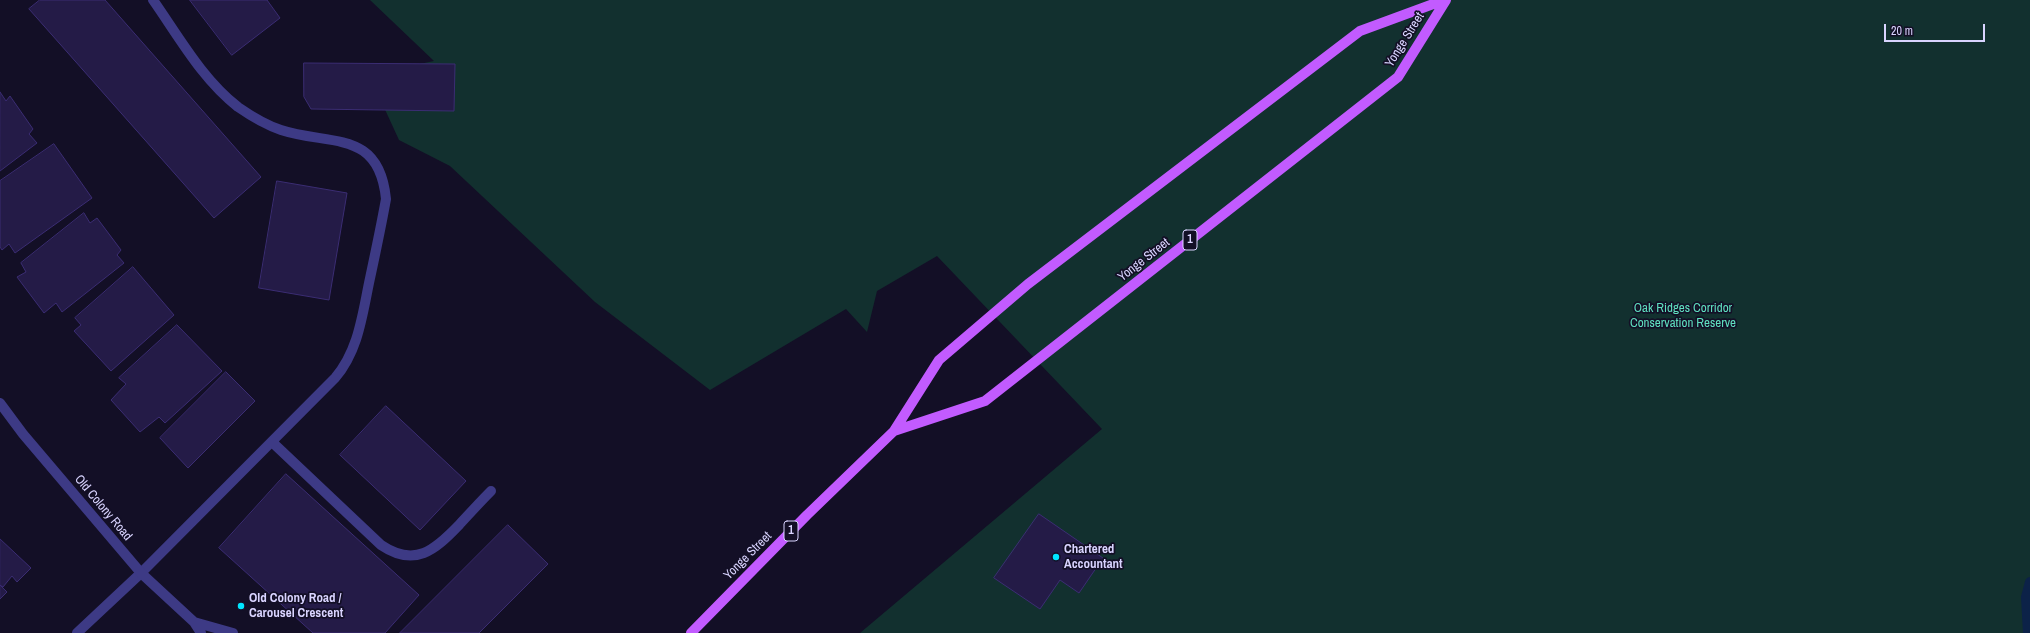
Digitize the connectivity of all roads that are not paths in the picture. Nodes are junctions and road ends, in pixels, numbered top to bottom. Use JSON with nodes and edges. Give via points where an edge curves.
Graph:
{"nodes":[{"id":1,"x":153,"y":0,"type":"edge"},
{"id":2,"x":1445,"y":0,"type":"edge"},
{"id":3,"x":0,"y":403,"type":"edge"},
{"id":4,"x":894,"y":431,"type":"junction"},
{"id":5,"x":272,"y":442,"type":"junction"},
{"id":6,"x":491,"y":491,"type":"dead end"},
{"id":7,"x":141,"y":573,"type":"junction"},
{"id":8,"x":194,"y":622,"type":"junction"},
{"id":9,"x":77,"y":633,"type":"edge"},
{"id":10,"x":201,"y":633,"type":"edge"},
{"id":11,"x":233,"y":633,"type":"edge"},
{"id":12,"x":691,"y":633,"type":"edge"}],
"edges":[{"from":1,"to":5,"type":"street","via":[[205,74],[227,98],[253,116],[281,130],[351,144],[374,162],[384,184],[385,209],[352,352],[335,378]]},
{"from":2,"to":4,"type":"main road","name":"Yonge Street","number":"1","via":[[1360,32],[1028,284],[939,360]]},
{"from":2,"to":4,"type":"main road","name":"Yonge Street","number":"1","via":[[1398,77],[985,401]]},
{"from":3,"to":7,"type":"street","name":"Old Colony Road","via":[[23,434]]},
{"from":4,"to":12,"type":"main road","name":"Yonge Street","number":"1"},
{"from":5,"to":6,"type":"street","via":[[381,545],[399,554],[420,554],[435,548]]},
{"from":5,"to":7,"type":"street"},
{"from":7,"to":8,"type":"street","name":"Old Colony Road"},
{"from":7,"to":9,"type":"street"},
{"from":8,"to":10,"type":"street","name":"Old Colony Road"},
{"from":8,"to":11,"type":"street","name":"Old Colony Road"}]}
